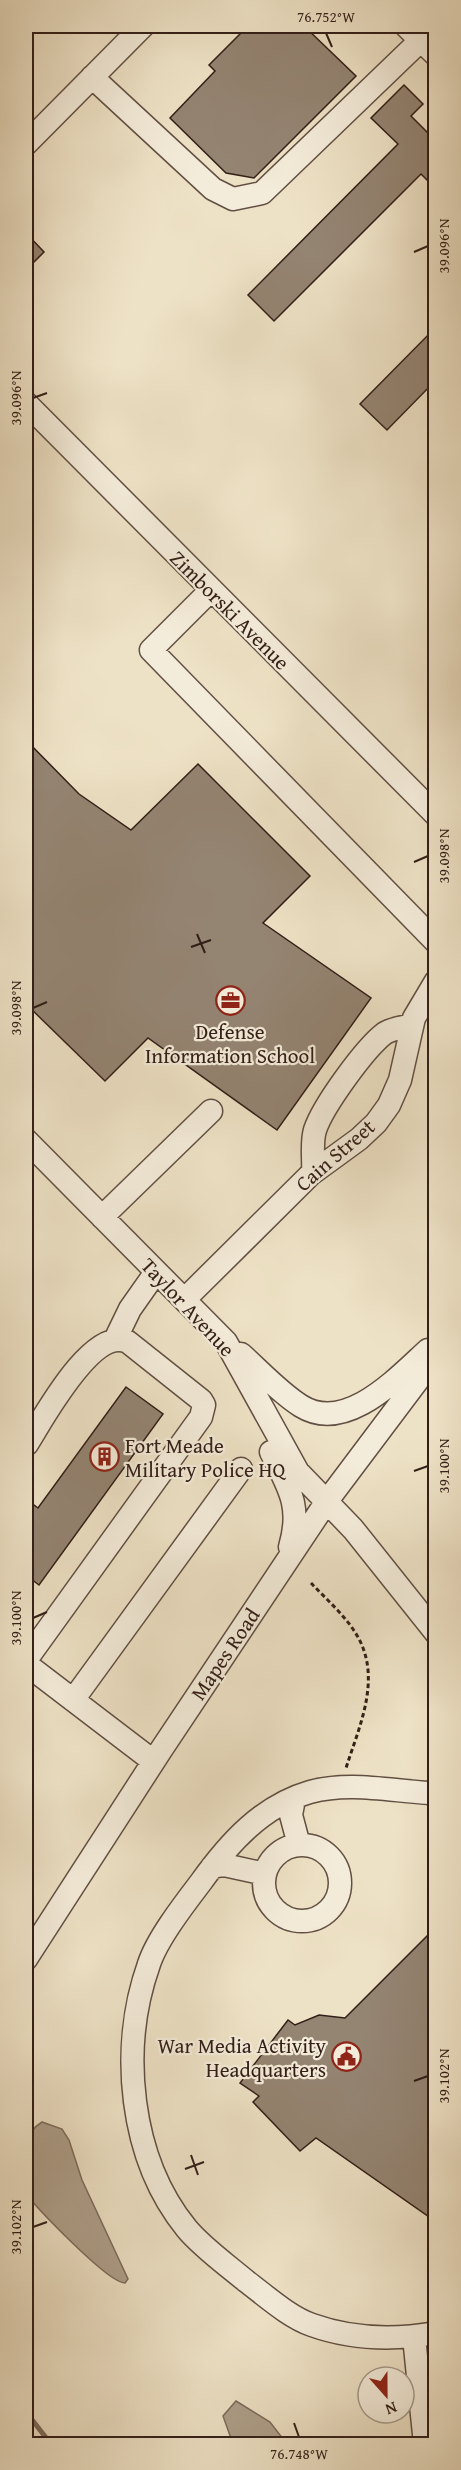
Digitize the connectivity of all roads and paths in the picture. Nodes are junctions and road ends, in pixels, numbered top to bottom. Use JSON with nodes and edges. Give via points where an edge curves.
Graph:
{"nodes":[{"id":1,"x":143,"y":26,"type":"edge"},
{"id":2,"x":421,"y":40,"type":"edge"},
{"id":3,"x":92,"y":77,"type":"junction"},
{"id":4,"x":26,"y":144,"type":"edge"},
{"id":5,"x":26,"y":403,"type":"edge"},
{"id":6,"x":210,"y":591,"type":"junction"},
{"id":7,"x":435,"y":815,"type":"edge"},
{"id":8,"x":435,"y":942,"type":"edge"},
{"id":9,"x":435,"y":981,"type":"edge"},
{"id":10,"x":411,"y":1026,"type":"junction"},
{"id":11,"x":211,"y":1111,"type":"dead end"},
{"id":12,"x":26,"y":1140,"type":"edge"},
{"id":13,"x":313,"y":1172,"type":"junction"},
{"id":14,"x":102,"y":1217,"type":"junction"},
{"id":15,"x":156,"y":1272,"type":"junction"},
{"id":16,"x":185,"y":1299,"type":"junction"},
{"id":17,"x":115,"y":1340,"type":"junction"},
{"id":18,"x":226,"y":1342,"type":"junction"},
{"id":19,"x":435,"y":1343,"type":"edge"},
{"id":20,"x":435,"y":1356,"type":"edge"},
{"id":21,"x":27,"y":1444,"type":"dead end"},
{"id":22,"x":241,"y":1469,"type":"dead end"},
{"id":23,"x":327,"y":1501,"type":"junction"},
{"id":24,"x":285,"y":1564,"type":"junction"},
{"id":25,"x":311,"y":1583,"type":"dead end"},
{"id":26,"x":435,"y":1633,"type":"edge"},
{"id":27,"x":26,"y":1662,"type":"edge"},
{"id":28,"x":73,"y":1700,"type":"junction"},
{"id":29,"x":153,"y":1761,"type":"junction"},
{"id":30,"x":344,"y":1776,"type":"dead end"},
{"id":31,"x":435,"y":1791,"type":"edge"},
{"id":32,"x":294,"y":1799,"type":"junction"},
{"id":33,"x":299,"y":1845,"type":"junction"},
{"id":34,"x":212,"y":1867,"type":"junction"},
{"id":35,"x":265,"y":1874,"type":"junction"},
{"id":36,"x":29,"y":1945,"type":"edge"},
{"id":37,"x":425,"y":2335,"type":"edge"},
{"id":38,"x":428,"y":2391,"type":"edge"},
{"id":39,"x":425,"y":2445,"type":"edge"}],
"edges":[{"from":1,"to":3,"type":"street"},
{"from":2,"to":3,"type":"street","via":[[262,193],[233,199],[213,189]]},
{"from":3,"to":4,"type":"street"},
{"from":5,"to":6,"type":"street","name":"Zimborski Avenue"},
{"from":6,"to":7,"type":"street","name":"Zimborski Avenue"},
{"from":6,"to":8,"type":"street","via":[[151,650]]},
{"from":9,"to":10,"type":"street","name":"Cain Street"},
{"from":10,"to":13,"type":"street","name":"Cain Street","via":[[400,1080],[389,1105],[359,1139]]},
{"from":10,"to":13,"type":"street","via":[[396,1028],[365,1052],[328,1106],[315,1131]]},
{"from":11,"to":14,"type":"street"},
{"from":12,"to":14,"type":"street","name":"Taylor Avenue"},
{"from":13,"to":16,"type":"street","name":"Cain Street"},
{"from":14,"to":15,"type":"street","name":"Taylor Avenue"},
{"from":15,"to":16,"type":"street","name":"Taylor Avenue"},
{"from":15,"to":17,"type":"street"},
{"from":16,"to":18,"type":"street","name":"Taylor Avenue"},
{"from":17,"to":21,"type":"street","via":[[89,1355]]},
{"from":17,"to":27,"type":"street","via":[[128,1342],[201,1400],[204,1410]]},
{"from":18,"to":19,"type":"street","via":[[301,1406],[327,1414],[364,1402]]},
{"from":18,"to":23,"type":"street","name":"Taylor Avenue","via":[[289,1459]]},
{"from":18,"to":24,"type":"street","via":[[254,1418],[294,1503],[296,1523]]},
{"from":20,"to":23,"type":"street","name":"Mapes Road"},
{"from":22,"to":28,"type":"street"},
{"from":23,"to":24,"type":"street","name":"Mapes Road"},
{"from":23,"to":26,"type":"street","name":"Taylor Avenue"},
{"from":24,"to":29,"type":"street","name":"Mapes Road"},
{"from":25,"to":30,"type":"path","via":[[352,1628],[367,1662],[369,1690]]},
{"from":27,"to":28,"type":"street"},
{"from":28,"to":29,"type":"street"},
{"from":29,"to":36,"type":"street","name":"Mapes Road"},
{"from":31,"to":32,"type":"street","via":[[430,1794],[353,1786],[310,1792]]},
{"from":32,"to":33,"type":"street","via":[[291,1815]]},
{"from":32,"to":34,"type":"street","via":[[251,1823]]},
{"from":33,"to":35,"type":"street","via":[[275,1856]]},
{"from":33,"to":35,"type":"street","via":[[324,1851],[334,1861],[341,1886],[331,1909],[310,1921],[286,1918],[268,1902]]},
{"from":34,"to":35,"type":"street","via":[[224,1865]]},
{"from":34,"to":37,"type":"street","via":[[149,1961],[137,2003],[132,2054],[135,2103],[143,2143],[161,2187],[187,2229],[269,2299],[310,2325],[364,2337]]},
{"from":37,"to":38,"type":"street"},
{"from":38,"to":39,"type":"street"}]}
